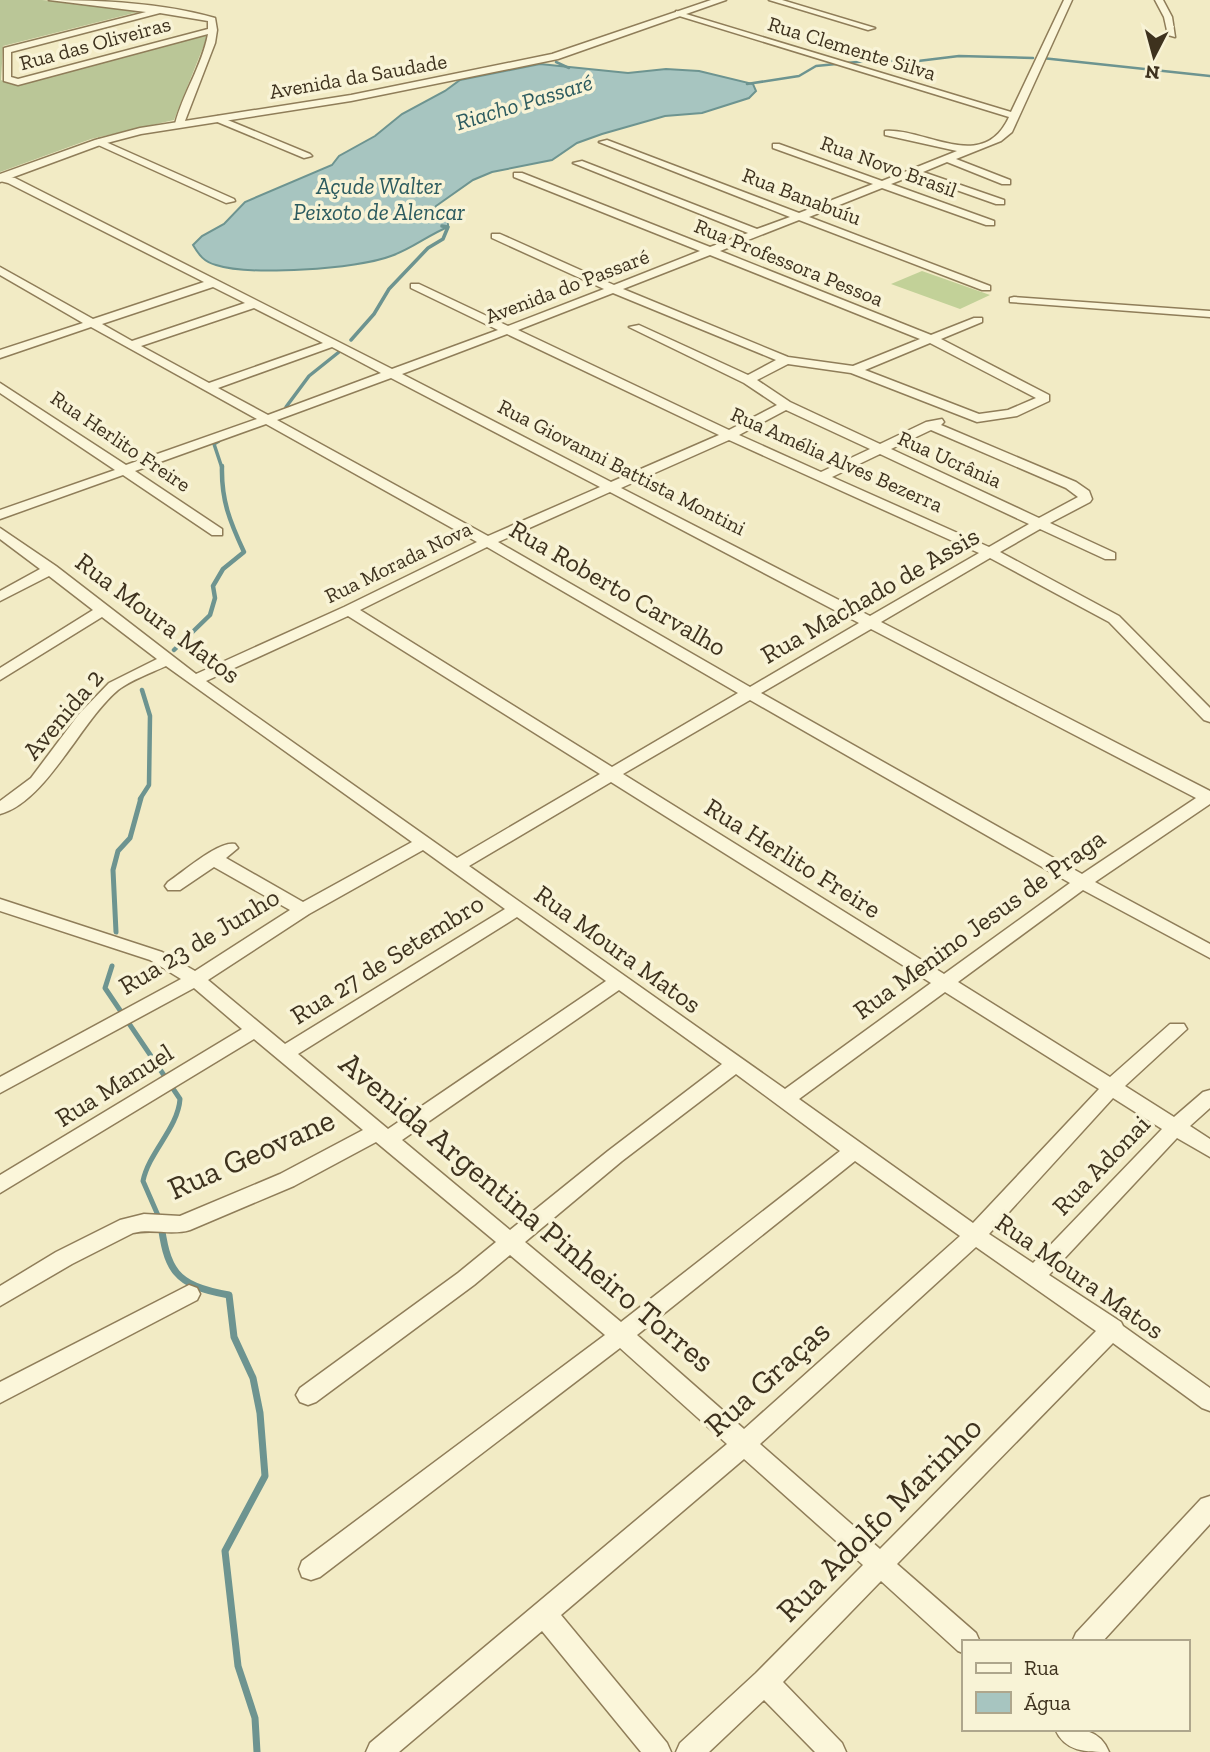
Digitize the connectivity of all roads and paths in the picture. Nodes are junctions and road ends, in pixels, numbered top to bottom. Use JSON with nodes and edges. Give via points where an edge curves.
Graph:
{"nodes":[{"id":1,"x":53,"y":0,"type":"edge"},
{"id":2,"x":721,"y":0,"type":"edge"},
{"id":3,"x":774,"y":0,"type":"edge"},
{"id":4,"x":1068,"y":0,"type":"edge"},
{"id":5,"x":1159,"y":0,"type":"edge"},
{"id":6,"x":160,"y":11,"type":"junction"},
{"id":7,"x":679,"y":13,"type":"junction"},
{"id":8,"x":871,"y":28,"type":"dead end"},
{"id":9,"x":213,"y":30,"type":"junction"},
{"id":10,"x":1172,"y":35,"type":"dead end"},
{"id":11,"x":1014,"y":116,"type":"junction"},
{"id":12,"x":218,"y":119,"type":"junction"},
{"id":13,"x":180,"y":124,"type":"junction"},
{"id":14,"x":888,"y":133,"type":"dead end"},
{"id":15,"x":99,"y":142,"type":"junction"},
{"id":16,"x":604,"y":142,"type":"dead end"},
{"id":17,"x":776,"y":146,"type":"dead end"},
{"id":18,"x":969,"y":151,"type":"junction"},
{"id":19,"x":307,"y":156,"type":"dead end"},
{"id":20,"x":948,"y":159,"type":"junction"},
{"id":21,"x":578,"y":163,"type":"dead end"},
{"id":22,"x":914,"y":172,"type":"junction"},
{"id":23,"x":518,"y":175,"type":"dead end"},
{"id":24,"x":5,"y":178,"type":"edge"},
{"id":25,"x":1006,"y":182,"type":"dead end"},
{"id":26,"x":883,"y":184,"type":"junction"},
{"id":27,"x":230,"y":201,"type":"dead end"},
{"id":28,"x":1000,"y":202,"type":"dead end"},
{"id":29,"x":802,"y":216,"type":"junction"},
{"id":30,"x":990,"y":223,"type":"dead end"},
{"id":31,"x":758,"y":233,"type":"junction"},
{"id":32,"x":496,"y":236,"type":"dead end"},
{"id":33,"x":710,"y":251,"type":"junction"},
{"id":34,"x":0,"y":270,"type":"edge"},
{"id":35,"x":213,"y":282,"type":"junction"},
{"id":36,"x":415,"y":286,"type":"dead end"},
{"id":37,"x":986,"y":288,"type":"dead end"},
{"id":38,"x":614,"y":289,"type":"junction"},
{"id":39,"x":1014,"y":300,"type":"dead end"},
{"id":40,"x":254,"y":304,"type":"junction"},
{"id":41,"x":1210,"y":314,"type":"edge"},
{"id":42,"x":978,"y":320,"type":"dead end"},
{"id":43,"x":94,"y":322,"type":"junction"},
{"id":44,"x":635,"y":327,"type":"dead end"},
{"id":45,"x":508,"y":330,"type":"junction"},
{"id":46,"x":933,"y":340,"type":"junction"},
{"id":47,"x":333,"y":343,"type":"junction"},
{"id":48,"x":131,"y":345,"type":"junction"},
{"id":49,"x":0,"y":354,"type":"edge"},
{"id":50,"x":786,"y":360,"type":"junction"},
{"id":51,"x":854,"y":370,"type":"junction"},
{"id":52,"x":391,"y":374,"type":"junction"},
{"id":53,"x":748,"y":380,"type":"junction"},
{"id":54,"x":0,"y":387,"type":"edge"},
{"id":55,"x":207,"y":388,"type":"junction"},
{"id":56,"x":779,"y":409,"type":"junction"},
{"id":57,"x":961,"y":411,"type":"junction"},
{"id":58,"x":269,"y":419,"type":"junction"},
{"id":59,"x":930,"y":425,"type":"junction"},
{"id":60,"x":729,"y":435,"type":"junction"},
{"id":61,"x":879,"y":450,"type":"junction"},
{"id":62,"x":123,"y":471,"type":"junction"},
{"id":63,"x":820,"y":477,"type":"junction"},
{"id":64,"x":613,"y":487,"type":"junction"},
{"id":65,"x":0,"y":515,"type":"edge"},
{"id":66,"x":1040,"y":523,"type":"junction"},
{"id":67,"x":0,"y":532,"type":"edge"},
{"id":68,"x":217,"y":532,"type":"dead end"},
{"id":69,"x":487,"y":542,"type":"junction"},
{"id":70,"x":990,"y":553,"type":"junction"},
{"id":71,"x":1110,"y":556,"type":"dead end"},
{"id":72,"x":51,"y":569,"type":"junction"},
{"id":73,"x":0,"y":597,"type":"edge"},
{"id":74,"x":349,"y":610,"type":"junction"},
{"id":75,"x":101,"y":611,"type":"junction"},
{"id":76,"x":872,"y":622,"type":"junction"},
{"id":77,"x":0,"y":654,"type":"edge"},
{"id":78,"x":167,"y":659,"type":"junction"},
{"id":79,"x":19,"y":663,"type":"junction"},
{"id":80,"x":0,"y":675,"type":"edge"},
{"id":81,"x":195,"y":680,"type":"junction"},
{"id":82,"x":749,"y":695,"type":"junction"},
{"id":83,"x":1210,"y":717,"type":"edge"},
{"id":84,"x":610,"y":776,"type":"junction"},
{"id":85,"x":1209,"y":797,"type":"edge"},
{"id":86,"x":0,"y":809,"type":"edge"},
{"id":87,"x":425,"y":842,"type":"junction"},
{"id":88,"x":229,"y":848,"type":"dead end"},
{"id":89,"x":212,"y":858,"type":"junction"},
{"id":90,"x":457,"y":865,"type":"junction"},
{"id":91,"x":1081,"y":883,"type":"junction"},
{"id":92,"x":174,"y":886,"type":"dead end"},
{"id":93,"x":0,"y":905,"type":"edge"},
{"id":94,"x":517,"y":909,"type":"junction"},
{"id":95,"x":303,"y":910,"type":"junction"},
{"id":96,"x":1210,"y":952,"type":"edge"},
{"id":97,"x":195,"y":979,"type":"junction"},
{"id":98,"x":618,"y":982,"type":"junction"},
{"id":99,"x":944,"y":984,"type":"junction"},
{"id":100,"x":256,"y":1029,"type":"junction"},
{"id":101,"x":1177,"y":1030,"type":"dead end"},
{"id":102,"x":285,"y":1053,"type":"junction"},
{"id":103,"x":735,"y":1065,"type":"junction"},
{"id":104,"x":0,"y":1086,"type":"edge"},
{"id":105,"x":1111,"y":1088,"type":"junction"},
{"id":106,"x":1210,"y":1097,"type":"edge"},
{"id":107,"x":785,"y":1099,"type":"junction"},
{"id":108,"x":1176,"y":1127,"type":"junction"},
{"id":109,"x":382,"y":1136,"type":"junction"},
{"id":110,"x":1210,"y":1149,"type":"edge"},
{"id":111,"x":854,"y":1151,"type":"junction"},
{"id":112,"x":0,"y":1185,"type":"edge"},
{"id":113,"x":975,"y":1235,"type":"junction"},
{"id":114,"x":509,"y":1243,"type":"junction"},
{"id":115,"x":1035,"y":1275,"type":"junction"},
{"id":116,"x":189,"y":1294,"type":"dead end"},
{"id":117,"x":0,"y":1297,"type":"edge"},
{"id":118,"x":1113,"y":1328,"type":"junction"},
{"id":119,"x":621,"y":1335,"type":"junction"},
{"id":120,"x":0,"y":1393,"type":"edge"},
{"id":121,"x":308,"y":1395,"type":"dead end"},
{"id":122,"x":1210,"y":1401,"type":"edge"},
{"id":123,"x":744,"y":1444,"type":"junction"},
{"id":124,"x":1210,"y":1507,"type":"edge"},
{"id":125,"x":881,"y":1565,"type":"junction"},
{"id":126,"x":311,"y":1569,"type":"dead end"},
{"id":127,"x":544,"y":1614,"type":"junction"},
{"id":128,"x":965,"y":1640,"type":"edge"},
{"id":129,"x":1087,"y":1640,"type":"edge"},
{"id":130,"x":765,"y":1682,"type":"junction"},
{"id":131,"x":1070,"y":1731,"type":"edge"},
{"id":132,"x":379,"y":1752,"type":"edge"},
{"id":133,"x":657,"y":1752,"type":"edge"},
{"id":134,"x":689,"y":1752,"type":"edge"},
{"id":135,"x":833,"y":1752,"type":"edge"},
{"id":136,"x":1096,"y":1752,"type":"edge"}],
"edges":[{"from":1,"to":6,"type":"street"},
{"from":2,"to":7,"type":"street","name":"Avenida da Saudade"},
{"from":3,"to":8,"type":"street"},
{"from":4,"to":11,"type":"street","name":"Avenida do Passaré"},
{"from":5,"to":10,"type":"street"},
{"from":6,"to":9,"type":"street","via":[[210,18]]},
{"from":6,"to":9,"type":"street","name":"Rua das Oliveiras","via":[[7,50],[7,79],[26,80]]},
{"from":7,"to":11,"type":"street","name":"Rua Clemente Silva"},
{"from":7,"to":12,"type":"street","name":"Avenida da Saudade","via":[[554,57],[352,98]]},
{"from":9,"to":13,"type":"street"},
{"from":11,"to":18,"type":"street","name":"Avenida do Passaré","via":[[999,139]]},
{"from":12,"to":13,"type":"street","name":"Avenida da Saudade"},
{"from":12,"to":19,"type":"street"},
{"from":13,"to":15,"type":"street","name":"Avenida da Saudade"},
{"from":14,"to":18,"type":"street"},
{"from":15,"to":24,"type":"street","name":"Avenida da Saudade"},
{"from":15,"to":27,"type":"street"},
{"from":16,"to":29,"type":"street","name":"Rua Banabuíu"},
{"from":17,"to":26,"type":"street","name":"Rua Novo Brasil"},
{"from":18,"to":20,"type":"street","name":"Avenida do Passaré"},
{"from":20,"to":22,"type":"street","name":"Avenida do Passaré"},
{"from":20,"to":25,"type":"street"},
{"from":21,"to":31,"type":"street"},
{"from":22,"to":26,"type":"street","name":"Avenida do Passaré"},
{"from":22,"to":28,"type":"street"},
{"from":23,"to":33,"type":"street","name":"Rua Professora Pessoa"},
{"from":24,"to":35,"type":"street","name":"Rua Giovanni Battista Montini"},
{"from":26,"to":29,"type":"street","name":"Avenida do Passaré"},
{"from":26,"to":30,"type":"street","name":"Rua Novo Brasil"},
{"from":29,"to":31,"type":"street","name":"Avenida do Passaré"},
{"from":29,"to":37,"type":"street","name":"Rua Banabuíu"},
{"from":31,"to":33,"type":"street","name":"Avenida do Passaré"},
{"from":32,"to":38,"type":"street"},
{"from":33,"to":38,"type":"street","name":"Avenida do Passaré"},
{"from":33,"to":46,"type":"street","name":"Rua Professora Pessoa"},
{"from":34,"to":43,"type":"street","name":"Rua Roberto Carvalho"},
{"from":35,"to":40,"type":"street","name":"Rua Giovanni Battista Montini"},
{"from":35,"to":43,"type":"street"},
{"from":36,"to":45,"type":"street","name":"Rua Amélia Alves Bezerra"},
{"from":38,"to":45,"type":"street","name":"Avenida do Passaré"},
{"from":38,"to":50,"type":"street"},
{"from":39,"to":41,"type":"street"},
{"from":40,"to":47,"type":"street","name":"Rua Giovanni Battista Montini"},
{"from":40,"to":48,"type":"street"},
{"from":42,"to":46,"type":"street"},
{"from":43,"to":48,"type":"street","name":"Rua Roberto Carvalho"},
{"from":43,"to":49,"type":"street"},
{"from":44,"to":53,"type":"street"},
{"from":45,"to":52,"type":"street","name":"Avenida do Passaré"},
{"from":45,"to":60,"type":"street","name":"Rua Amélia Alves Bezerra"},
{"from":46,"to":51,"type":"street"},
{"from":46,"to":57,"type":"street","name":"Rua Professora Pessoa","via":[[1045,398],[989,418]]},
{"from":47,"to":52,"type":"street","name":"Rua Giovanni Battista Montini"},
{"from":47,"to":55,"type":"street"},
{"from":48,"to":55,"type":"street","name":"Rua Roberto Carvalho"},
{"from":50,"to":51,"type":"street"},
{"from":50,"to":53,"type":"street"},
{"from":51,"to":57,"type":"street"},
{"from":52,"to":58,"type":"street","name":"Avenida do Passaré"},
{"from":52,"to":64,"type":"street","name":"Rua Giovanni Battista Montini"},
{"from":53,"to":56,"type":"street"},
{"from":54,"to":62,"type":"street","name":"Rua Herlito Freire"},
{"from":55,"to":58,"type":"street","name":"Rua Roberto Carvalho"},
{"from":56,"to":60,"type":"street","name":"Rua Morada Nova"},
{"from":56,"to":61,"type":"street","name":"Rua Ucrânia"},
{"from":57,"to":59,"type":"street"},
{"from":58,"to":62,"type":"street","name":"Avenida do Passaré"},
{"from":58,"to":69,"type":"street","name":"Rua Roberto Carvalho"},
{"from":59,"to":61,"type":"street"},
{"from":59,"to":66,"type":"street","name":"Rua Machado de Assis","via":[[1071,485],[1085,496],[1083,502]]},
{"from":60,"to":63,"type":"street","name":"Rua Amélia Alves Bezerra"},
{"from":60,"to":64,"type":"street","name":"Rua Morada Nova"},
{"from":61,"to":63,"type":"street"},
{"from":61,"to":66,"type":"street","name":"Rua Ucrânia"},
{"from":62,"to":65,"type":"street","name":"Avenida do Passaré"},
{"from":62,"to":68,"type":"street","name":"Rua Herlito Freire"},
{"from":63,"to":70,"type":"street","name":"Rua Amélia Alves Bezerra"},
{"from":64,"to":69,"type":"street","name":"Rua Morada Nova"},
{"from":64,"to":76,"type":"street","name":"Rua Giovanni Battista Montini"},
{"from":66,"to":70,"type":"street","name":"Rua Machado de Assis"},
{"from":66,"to":71,"type":"street","name":"Rua Ucrânia"},
{"from":67,"to":72,"type":"street","name":"Rua Moura Matos"},
{"from":69,"to":74,"type":"street","name":"Rua Morada Nova"},
{"from":69,"to":82,"type":"street","name":"Rua Roberto Carvalho"},
{"from":70,"to":76,"type":"street","name":"Rua Machado de Assis"},
{"from":70,"to":83,"type":"street","name":"Rua Amélia Alves Bezerra","via":[[1114,619]]},
{"from":72,"to":73,"type":"street"},
{"from":72,"to":75,"type":"street","name":"Rua Moura Matos"},
{"from":74,"to":81,"type":"street","name":"Rua Morada Nova"},
{"from":74,"to":84,"type":"street","name":"Rua Herlito Freire"},
{"from":75,"to":78,"type":"street","name":"Rua Moura Matos"},
{"from":75,"to":79,"type":"street"},
{"from":76,"to":82,"type":"street","name":"Rua Machado de Assis"},
{"from":76,"to":85,"type":"street","name":"Rua Giovanni Battista Montini"},
{"from":77,"to":79,"type":"street"},
{"from":78,"to":81,"type":"street","name":"Rua Moura Matos"},
{"from":78,"to":86,"type":"street","name":"Avenida 2","via":[[114,686],[37,782]]},
{"from":79,"to":80,"type":"street"},
{"from":81,"to":87,"type":"street","name":"Rua Moura Matos"},
{"from":82,"to":84,"type":"street","name":"Rua Machado de Assis"},
{"from":82,"to":91,"type":"street","name":"Rua Roberto Carvalho"},
{"from":84,"to":90,"type":"street","name":"Rua Machado de Assis"},
{"from":84,"to":99,"type":"street","name":"Rua Herlito Freire"},
{"from":85,"to":91,"type":"street","name":"Rua Menino Jesus de Praga"},
{"from":87,"to":90,"type":"street","name":"Rua Moura Matos"},
{"from":87,"to":95,"type":"street","name":"Rua 23 de Junho"},
{"from":88,"to":89,"type":"street"},
{"from":89,"to":92,"type":"street"},
{"from":89,"to":95,"type":"street"},
{"from":90,"to":94,"type":"street","name":"Rua Moura Matos"},
{"from":91,"to":96,"type":"street","name":"Rua Roberto Carvalho"},
{"from":91,"to":99,"type":"street","name":"Rua Menino Jesus de Praga"},
{"from":93,"to":97,"type":"street","name":"Avenida Argentina Pinheiro Torres","via":[[156,956]]},
{"from":94,"to":98,"type":"street","name":"Rua Moura Matos"},
{"from":94,"to":102,"type":"street","name":"Rua 27 de Setembro"},
{"from":95,"to":97,"type":"street","name":"Rua 23 de Junho"},
{"from":97,"to":100,"type":"street","name":"Avenida Argentina Pinheiro Torres"},
{"from":97,"to":104,"type":"street","name":"Rua 23 de Junho"},
{"from":98,"to":103,"type":"street","name":"Rua Moura Matos"},
{"from":98,"to":109,"type":"street","name":"Rua Geovane"},
{"from":99,"to":105,"type":"street","name":"Rua Herlito Freire"},
{"from":99,"to":107,"type":"street","name":"Rua Menino Jesus de Praga"},
{"from":100,"to":102,"type":"street","name":"Avenida Argentina Pinheiro Torres"},
{"from":100,"to":112,"type":"street","name":"Rua Manuel"},
{"from":101,"to":105,"type":"street","name":"Rua Graças"},
{"from":102,"to":109,"type":"street","name":"Avenida Argentina Pinheiro Torres"},
{"from":103,"to":107,"type":"street","name":"Rua Moura Matos"},
{"from":103,"to":114,"type":"street"},
{"from":105,"to":108,"type":"street","name":"Rua Herlito Freire"},
{"from":105,"to":113,"type":"street","name":"Rua Graças"},
{"from":106,"to":108,"type":"street","name":"Rua Adonai"},
{"from":107,"to":111,"type":"street","name":"Rua Moura Matos"},
{"from":108,"to":110,"type":"street","name":"Rua Herlito Freire"},
{"from":108,"to":115,"type":"street","name":"Rua Adonai"},
{"from":109,"to":114,"type":"street","name":"Avenida Argentina Pinheiro Torres"},
{"from":109,"to":117,"type":"street","name":"Rua Geovane","via":[[183,1224],[128,1226]]},
{"from":111,"to":113,"type":"street","name":"Rua Moura Matos"},
{"from":111,"to":119,"type":"street"},
{"from":113,"to":115,"type":"street","name":"Rua Moura Matos"},
{"from":113,"to":123,"type":"street","name":"Rua Graças"},
{"from":114,"to":119,"type":"street","name":"Avenida Argentina Pinheiro Torres"},
{"from":114,"to":121,"type":"street"},
{"from":115,"to":118,"type":"street","name":"Rua Moura Matos"},
{"from":116,"to":120,"type":"street"},
{"from":118,"to":122,"type":"street","name":"Rua Moura Matos"},
{"from":118,"to":125,"type":"street","name":"Rua Adolfo Marinho"},
{"from":119,"to":123,"type":"street","name":"Avenida Argentina Pinheiro Torres"},
{"from":119,"to":126,"type":"street"},
{"from":123,"to":125,"type":"street","name":"Avenida Argentina Pinheiro Torres"},
{"from":123,"to":127,"type":"street","name":"Rua Graças"},
{"from":124,"to":129,"type":"street"},
{"from":125,"to":128,"type":"street","name":"Avenida Argentina Pinheiro Torres"},
{"from":125,"to":130,"type":"street","name":"Rua Adolfo Marinho"},
{"from":127,"to":132,"type":"street","name":"Rua Graças"},
{"from":127,"to":133,"type":"street"},
{"from":130,"to":134,"type":"street","name":"Rua Adolfo Marinho"},
{"from":130,"to":135,"type":"street"},
{"from":131,"to":136,"type":"street"}]}
